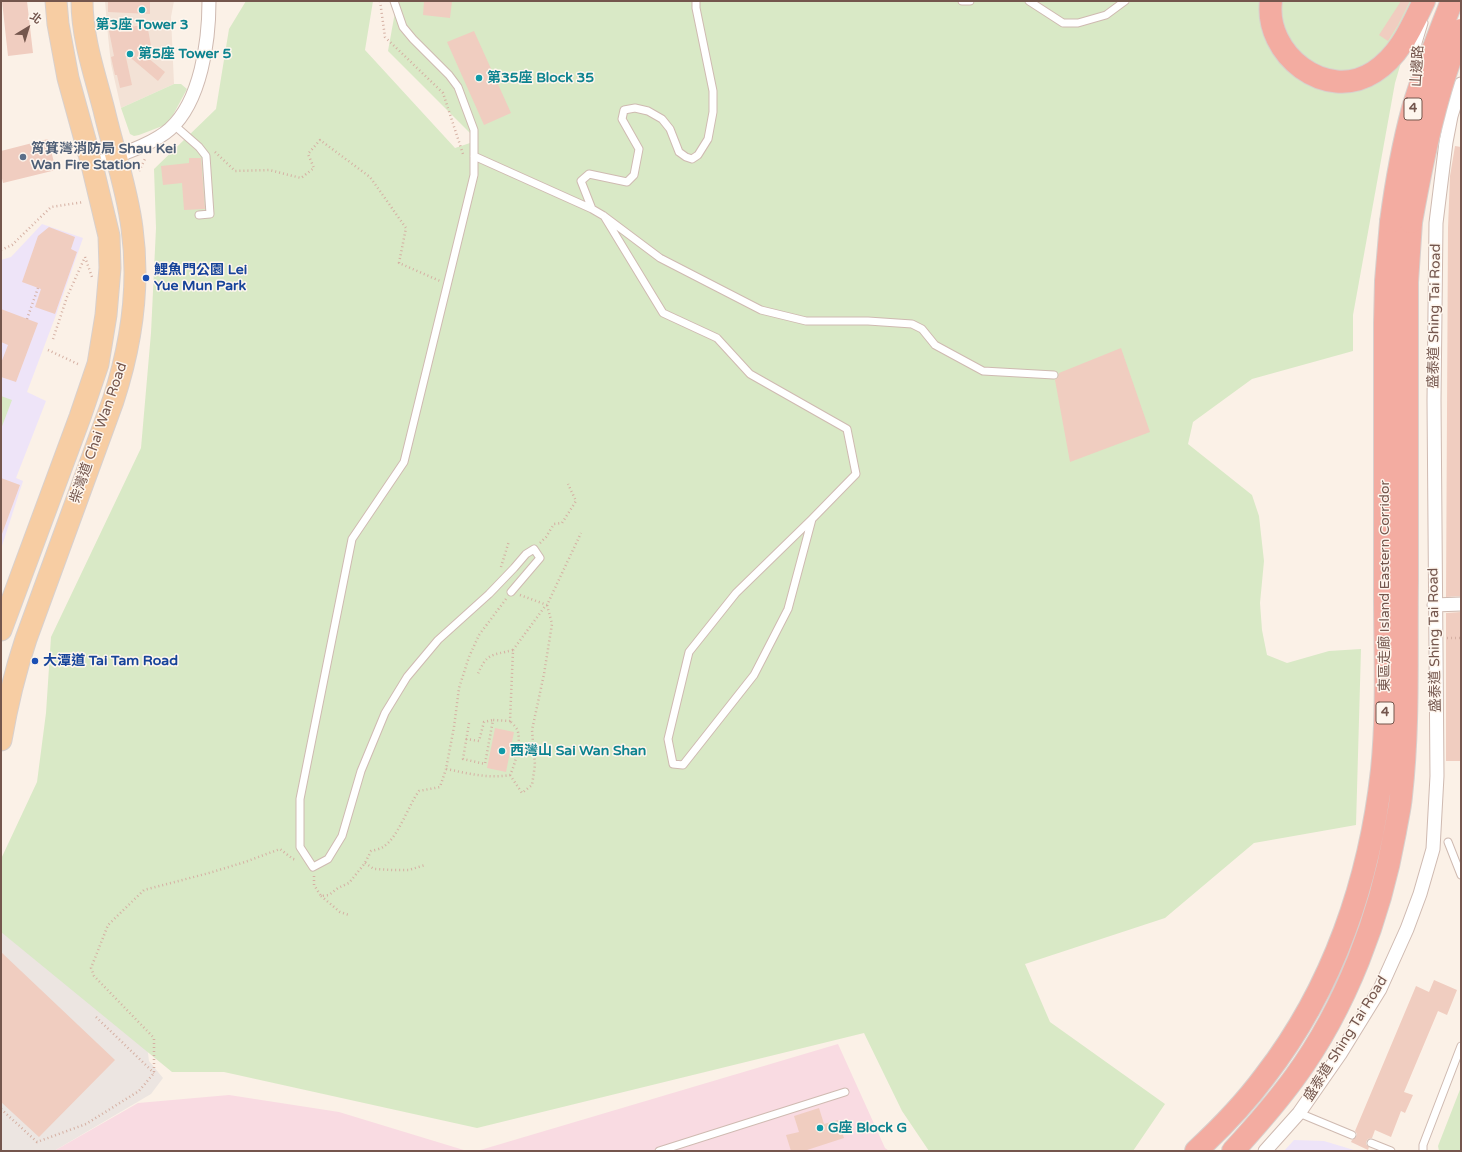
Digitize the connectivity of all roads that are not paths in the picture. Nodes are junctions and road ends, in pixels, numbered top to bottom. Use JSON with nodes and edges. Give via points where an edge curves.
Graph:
{"nodes":[{"id":1,"x":56,"y":1,"type":"edge"},
{"id":2,"x":82,"y":1,"type":"edge"},
{"id":3,"x":208,"y":1,"type":"edge"},
{"id":4,"x":394,"y":1,"type":"edge"},
{"id":5,"x":696,"y":1,"type":"edge"},
{"id":6,"x":962,"y":1,"type":"edge"},
{"id":7,"x":970,"y":1,"type":"edge"},
{"id":8,"x":1029,"y":1,"type":"edge"},
{"id":9,"x":1125,"y":1,"type":"edge"},
{"id":10,"x":1271,"y":1,"type":"edge"},
{"id":11,"x":1452,"y":1,"type":"edge"},
{"id":12,"x":1426,"y":8,"type":"edge"},
{"id":13,"x":1461,"y":30,"type":"edge"},
{"id":14,"x":1461,"y":84,"type":"edge"},
{"id":15,"x":1419,"y":113,"type":"dead end"},
{"id":16,"x":174,"y":125,"type":"junction"},
{"id":17,"x":1422,"y":131,"type":"dead end"},
{"id":18,"x":116,"y":156,"type":"junction"},
{"id":19,"x":474,"y":156,"type":"junction"},
{"id":20,"x":1432,"y":156,"type":"dead end"},
{"id":21,"x":92,"y":165,"type":"junction"},
{"id":22,"x":592,"y":209,"type":"junction"},
{"id":23,"x":199,"y":214,"type":"dead end"},
{"id":24,"x":604,"y":216,"type":"junction"},
{"id":25,"x":1401,"y":222,"type":"junction"},
{"id":26,"x":1054,"y":375,"type":"dead end"},
{"id":27,"x":812,"y":519,"type":"junction"},
{"id":28,"x":511,"y":592,"type":"road end"},
{"id":29,"x":1461,"y":604,"type":"edge"},
{"id":30,"x":1434,"y":605,"type":"junction"},
{"id":31,"x":1,"y":630,"type":"edge"},
{"id":32,"x":1,"y":740,"type":"edge"},
{"id":33,"x":1448,"y":842,"type":"dead end"},
{"id":34,"x":1461,"y":875,"type":"edge"},
{"id":35,"x":1461,"y":1046,"type":"edge"},
{"id":36,"x":845,"y":1092,"type":"dead end"},
{"id":37,"x":1299,"y":1113,"type":"junction"},
{"id":38,"x":1352,"y":1135,"type":"dead end"},
{"id":39,"x":1371,"y":1143,"type":"dead end"},
{"id":40,"x":659,"y":1151,"type":"edge"},
{"id":41,"x":1196,"y":1151,"type":"edge"},
{"id":42,"x":1233,"y":1151,"type":"edge"},
{"id":43,"x":1265,"y":1151,"type":"edge"},
{"id":44,"x":1391,"y":1151,"type":"edge"},
{"id":45,"x":1424,"y":1151,"type":"edge"}],
"edges":[{"from":1,"to":21,"type":"main road","name":"柴灣道 Chai Wan Road","via":[[68,78]]},
{"from":2,"to":18,"type":"main road","name":"柴灣道 Chai Wan Road","via":[[85,39]]},
{"from":3,"to":16,"type":"street","via":[[209,23],[199,80],[191,101]]},
{"from":4,"to":19,"type":"lane","via":[[403,27],[458,87],[474,130]]},
{"from":5,"to":22,"type":"lane","via":[[714,92],[708,139],[698,155],[692,159],[686,157],[679,152],[670,130],[662,119],[648,111],[635,108],[624,110],[622,119],[639,149],[634,175],[627,182],[589,174],[581,181]]},
{"from":6,"to":7,"type":"lane"},
{"from":8,"to":9,"type":"lane","via":[[1063,22],[1078,24],[1106,15]]},
{"from":10,"to":12,"type":"highway","via":[[1272,25],[1278,41],[1288,56],[1310,74],[1340,81],[1367,76],[1387,62]]},
{"from":11,"to":25,"type":"highway","name":"東區走廊 Island Eastern Corridor","number":"4","bridge":true,"via":[[1423,76],[1401,159]]},
{"from":12,"to":15,"type":"lane","name":"山邊路","via":[[1416,55]]},
{"from":13,"to":25,"type":"highway","name":"東區走廊 Island Eastern Corridor","number":"4","bridge":true,"via":[[1440,89],[1422,160]]},
{"from":14,"to":30,"type":"street","name":"盛泰道 Shing Tai Road","via":[[1446,142],[1436,223]]},
{"from":16,"to":18,"type":"street","via":[[156,139]]},
{"from":16,"to":23,"type":"lane","via":[[206,156],[210,214]]},
{"from":17,"to":20,"type":"lane"},
{"from":18,"to":21,"type":"street"},
{"from":18,"to":32,"type":"main road","name":"柴灣道 Chai Wan Road","via":[[134,241],[135,280],[128,343],[113,401],[22,648],[8,698]]},
{"from":19,"to":22,"type":"lane"},
{"from":19,"to":28,"type":"lane","via":[[474,176],[404,462],[352,539],[300,799],[300,847],[311,864],[328,859],[342,836],[361,771],[385,713],[407,677],[438,640],[534,549],[540,558]]},
{"from":21,"to":31,"type":"main road","name":"柴灣道 Chai Wan Road","via":[[106,220],[110,252],[102,347],[80,417]]},
{"from":22,"to":24,"type":"lane"},
{"from":24,"to":26,"type":"lane","via":[[660,258],[761,310],[806,321],[912,324],[922,329],[935,344],[983,371]]},
{"from":24,"to":27,"type":"lane","via":[[664,313],[717,338],[750,374],[847,429],[856,474]]},
{"from":25,"to":41,"type":"highway","name":"東區走廊 Island Eastern Corridor","number":"4","via":[[1386,281],[1385,720],[1379,797],[1369,850],[1344,934],[1300,1026],[1248,1098]]},
{"from":25,"to":42,"type":"highway","name":"東區走廊 Island Eastern Corridor","number":"4","via":[[1407,282],[1406,709],[1401,797],[1390,862],[1374,918],[1335,1011],[1296,1076]]},
{"from":27,"to":27,"type":"lane","via":[[788,609],[754,675],[684,765],[673,764],[668,739],[689,652],[736,593]]},
{"from":29,"to":30,"type":"street"},
{"from":30,"to":37,"type":"street","name":"盛泰道 Shing Tai Road","via":[[1437,776],[1433,849],[1428,870],[1407,929],[1380,989],[1340,1054]]},
{"from":33,"to":34,"type":"lane"},
{"from":35,"to":45,"type":"lane","via":[[1423,1145]]},
{"from":36,"to":40,"type":"lane"},
{"from":37,"to":38,"type":"lane"},
{"from":37,"to":43,"type":"street","name":"盛泰道 Shing Tai Road"},
{"from":39,"to":44,"type":"lane"}]}
